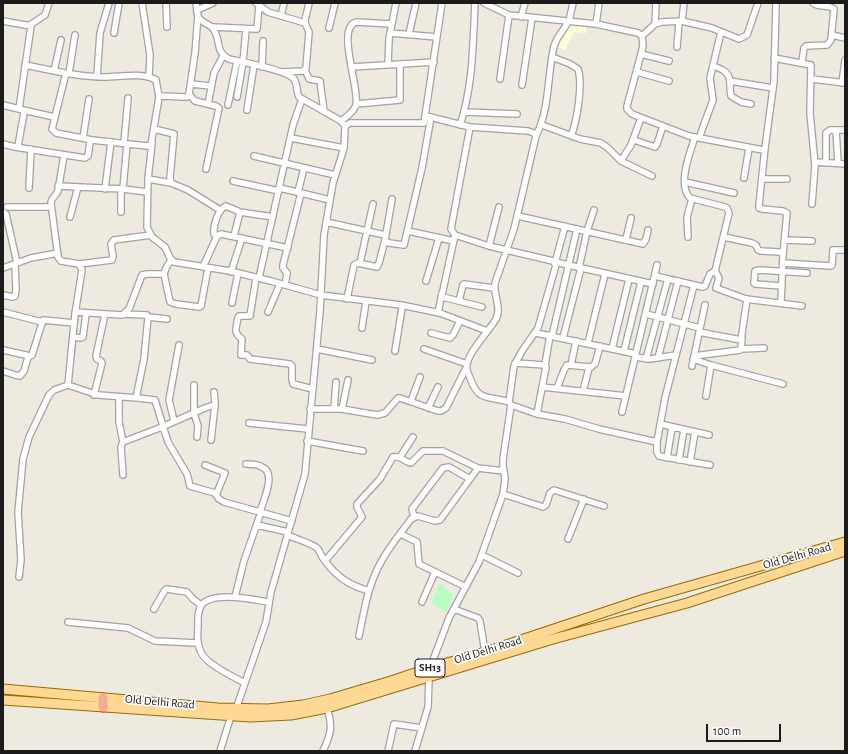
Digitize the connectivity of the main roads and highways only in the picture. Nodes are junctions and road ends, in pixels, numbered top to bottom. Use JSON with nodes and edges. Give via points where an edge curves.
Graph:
{"nodes":[{"id":1,"x":845,"y":542,"type":"edge"},
{"id":2,"x":845,"y":551,"type":"edge"},
{"id":3,"x":3,"y":688,"type":"edge"},
{"id":4,"x":3,"y":700,"type":"edge"},
{"id":5,"x":103,"y":702,"type":"junction"},
{"id":6,"x":233,"y":713,"type":"junction"}],
"edges":[{"from":1,"to":6,"type":"main road","name":"Old Delhi Road","number":"SH13","via":[[644,599],[485,652],[330,699],[304,705]]},
{"from":2,"to":6,"type":"main road","name":"Old Delhi Road","number":"SH13","via":[[687,604],[553,639],[327,708],[271,717]]},
{"from":3,"to":5,"type":"main road","name":"Old Delhi Road","number":"SH13"},
{"from":4,"to":5,"type":"main road","name":"Old Delhi Road","number":"SH13"},
{"from":5,"to":6,"type":"main road","name":"Old Delhi Road","number":"SH13","via":[[185,712]]}]}
